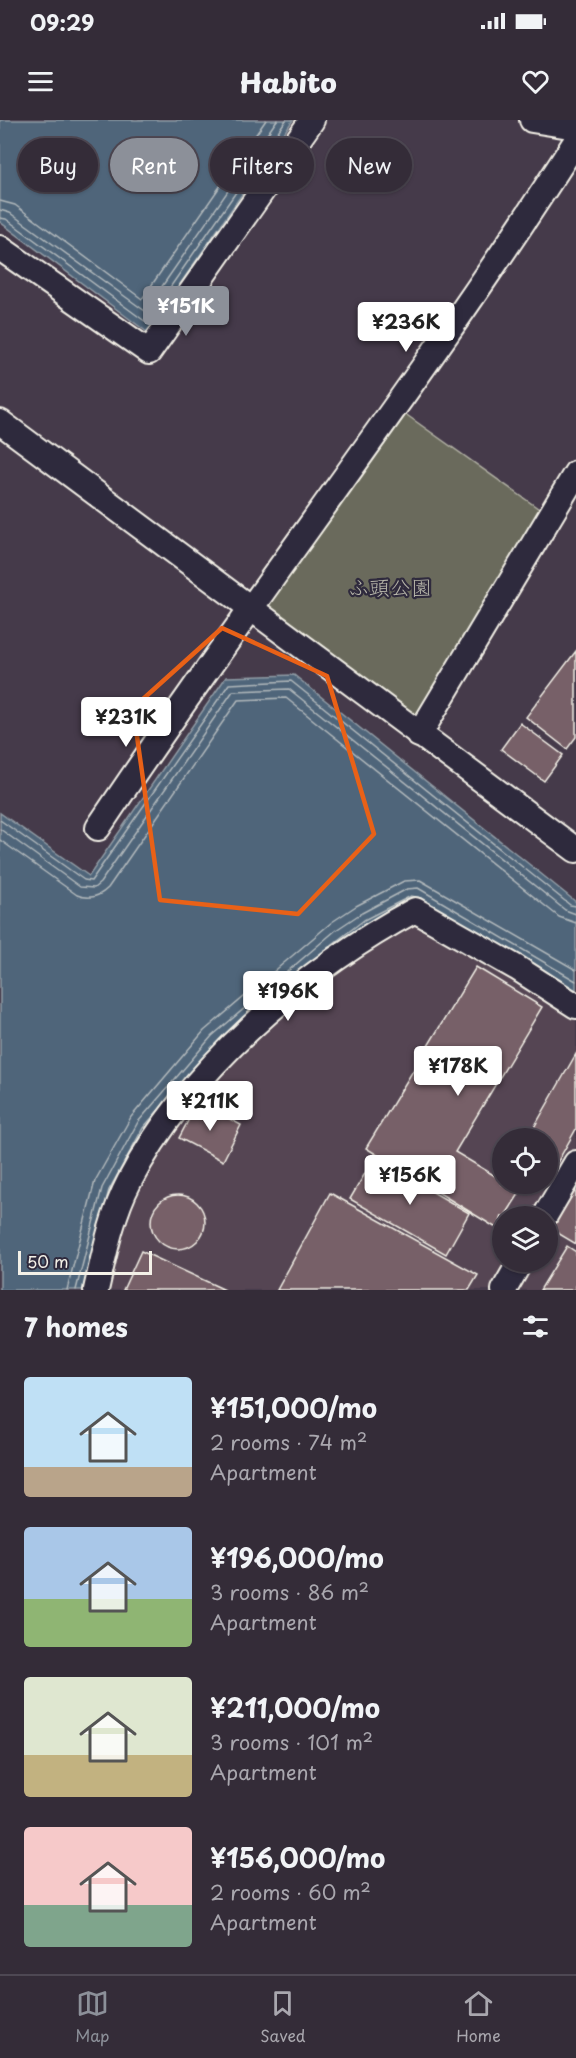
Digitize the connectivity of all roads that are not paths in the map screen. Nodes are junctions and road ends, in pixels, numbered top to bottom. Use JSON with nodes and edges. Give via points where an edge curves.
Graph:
{"nodes":[{"id":1,"x":312,"y":120,"type":"edge"},
{"id":2,"x":532,"y":120,"type":"edge"},
{"id":3,"x":576,"y":127,"type":"edge"},
{"id":4,"x":576,"y":141,"type":"edge"},
{"id":5,"x":0,"y":248,"type":"edge"},
{"id":6,"x":0,"y":422,"type":"edge"},
{"id":7,"x":576,"y":472,"type":"edge"},
{"id":8,"x":250,"y":608,"type":"junction"},
{"id":9,"x":419,"y":735,"type":"junction"},
{"id":10,"x":98,"y":828,"type":"dead end"},
{"id":11,"x":576,"y":850,"type":"edge"},
{"id":12,"x":576,"y":1006,"type":"edge"},
{"id":13,"x":576,"y":1163,"type":"edge"},
{"id":14,"x":552,"y":1206,"type":"edge"},
{"id":15,"x":514,"y":1272,"type":"edge"},
{"id":16,"x":96,"y":1290,"type":"edge"},
{"id":17,"x":504,"y":1290,"type":"edge"}],
"edges":[{"from":1,"to":5,"type":"street","via":[[149,352]]},
{"from":2,"to":3,"type":"street"},
{"from":4,"to":8,"type":"street","via":[[522,225]]},
{"from":6,"to":8,"type":"street"},
{"from":7,"to":9,"type":"street"},
{"from":8,"to":9,"type":"street"},
{"from":8,"to":10,"type":"street","via":[[188,692]]},
{"from":9,"to":11,"type":"street"},
{"from":12,"to":16,"type":"street","via":[[415,910],[392,922],[290,991],[192,1090],[157,1135],[128,1184]]},
{"from":13,"to":14,"type":"street"},
{"from":15,"to":17,"type":"street"}]}
